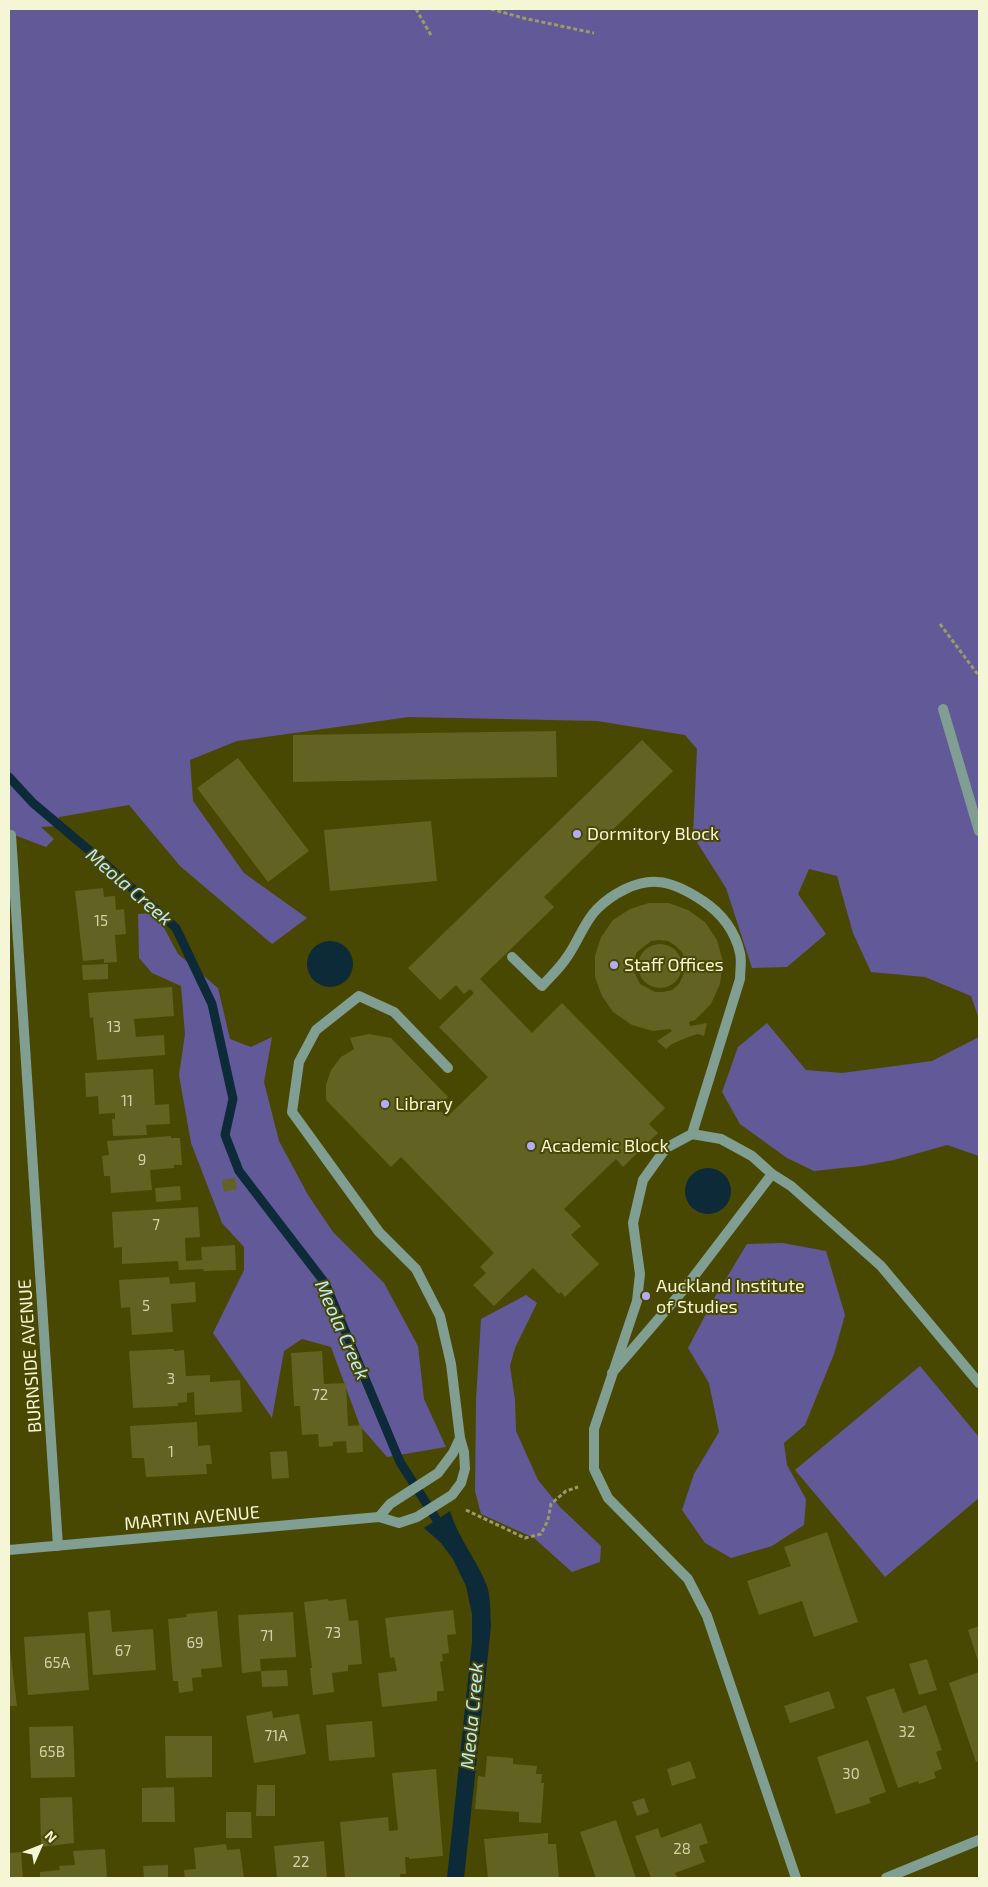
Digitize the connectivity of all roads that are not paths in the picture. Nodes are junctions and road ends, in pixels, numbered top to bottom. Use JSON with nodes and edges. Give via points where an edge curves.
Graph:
{"nodes":[{"id":1,"x":943,"y":709,"type":"dead end"},
{"id":2,"x":979,"y":831,"type":"edge"},
{"id":3,"x":11,"y":835,"type":"dead end"},
{"id":4,"x":512,"y":957,"type":"dead end"},
{"id":5,"x":448,"y":1068,"type":"dead end"},
{"id":6,"x":692,"y":1134,"type":"junction"},
{"id":7,"x":772,"y":1174,"type":"junction"},
{"id":8,"x":612,"y":1373,"type":"junction"},
{"id":9,"x":979,"y":1383,"type":"edge"},
{"id":10,"x":460,"y":1438,"type":"junction"},
{"id":11,"x":379,"y":1517,"type":"junction"},
{"id":12,"x":58,"y":1546,"type":"junction"},
{"id":13,"x":9,"y":1550,"type":"edge"},
{"id":14,"x":979,"y":1840,"type":"edge"},
{"id":15,"x":796,"y":1878,"type":"edge"},
{"id":16,"x":886,"y":1878,"type":"edge"}],
"edges":[{"from":1,"to":2,"type":"street"},
{"from":3,"to":12,"type":"street","name":"BURNSIDE AVENUE"},
{"from":4,"to":6,"type":"street","via":[[542,986],[567,957],[597,909],[636,884],[658,882],[676,887],[718,911],[732,931],[740,953],[740,979]]},
{"from":5,"to":10,"type":"street","via":[[394,1012],[358,996],[316,1030],[299,1062],[292,1112],[379,1232],[416,1269],[440,1316],[451,1364]]},
{"from":6,"to":7,"type":"street","via":[[721,1139],[752,1156]]},
{"from":6,"to":8,"type":"street","via":[[666,1148],[643,1180],[633,1223],[640,1274],[637,1301]]},
{"from":7,"to":8,"type":"street","via":[[685,1288]]},
{"from":7,"to":9,"type":"street","via":[[791,1186],[881,1266]]},
{"from":8,"to":15,"type":"street","via":[[594,1429],[594,1469],[608,1498],[688,1579],[703,1608]]},
{"from":10,"to":11,"type":"street","via":[[446,1464],[390,1504]]},
{"from":10,"to":11,"type":"street","name":"MARTIN AVENUE","via":[[465,1469],[461,1483],[452,1495],[399,1524]]},
{"from":11,"to":12,"type":"street","name":"MARTIN AVENUE"},
{"from":12,"to":13,"type":"street","name":"MARTIN AVENUE"},
{"from":14,"to":16,"type":"street"}]}
